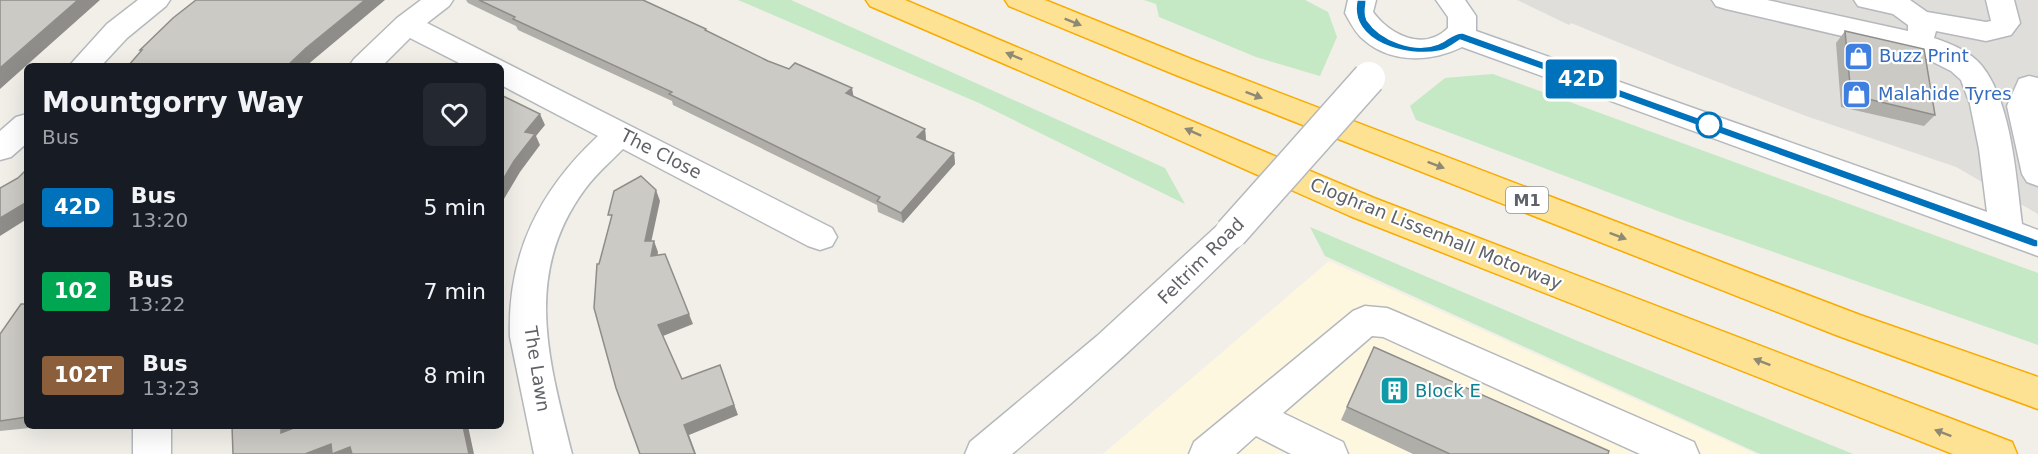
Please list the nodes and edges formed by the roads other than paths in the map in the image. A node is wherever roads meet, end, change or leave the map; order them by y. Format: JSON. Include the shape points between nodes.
{"nodes":[{"id":1,"x":156,"y":0,"type":"edge"},
{"id":2,"x":439,"y":0,"type":"edge"},
{"id":3,"x":880,"y":0,"type":"edge"},
{"id":4,"x":1019,"y":0,"type":"edge"},
{"id":5,"x":1362,"y":0,"type":"edge"},
{"id":6,"x":1450,"y":0,"type":"edge"},
{"id":7,"x":1726,"y":0,"type":"edge"},
{"id":8,"x":1868,"y":0,"type":"edge"},
{"id":9,"x":2000,"y":0,"type":"edge"},
{"id":10,"x":407,"y":25,"type":"junction"},
{"id":11,"x":1918,"y":32,"type":"junction"},
{"id":12,"x":1460,"y":36,"type":"junction"},
{"id":13,"x":1394,"y":45,"type":"junction"},
{"id":14,"x":87,"y":63,"type":"edge"},
{"id":15,"x":367,"y":63,"type":"edge"},
{"id":16,"x":483,"y":63,"type":"edge"},
{"id":17,"x":504,"y":74,"type":"edge"},
{"id":18,"x":2038,"y":88,"type":"edge"},
{"id":19,"x":24,"y":128,"type":"edge"},
{"id":20,"x":620,"y":133,"type":"junction"},
{"id":21,"x":0,"y":149,"type":"edge"},
{"id":22,"x":2038,"y":174,"type":"edge"},
{"id":23,"x":2000,"y":178,"type":"junction"},
{"id":24,"x":2038,"y":188,"type":"edge"},
{"id":25,"x":2007,"y":232,"type":"junction"},
{"id":26,"x":820,"y":237,"type":"dead end"},
{"id":27,"x":2038,"y":243,"type":"edge"},
{"id":28,"x":2038,"y":393,"type":"edge"},
{"id":29,"x":1253,"y":416,"type":"junction"},
{"id":30,"x":152,"y":429,"type":"edge"},
{"id":31,"x":1642,"y":446,"type":"edge"},
{"id":32,"x":152,"y":454,"type":"edge"},
{"id":33,"x":553,"y":454,"type":"edge"},
{"id":34,"x":984,"y":454,"type":"edge"},
{"id":35,"x":1208,"y":454,"type":"edge"},
{"id":36,"x":1329,"y":454,"type":"edge"},
{"id":37,"x":1680,"y":454,"type":"edge"},
{"id":38,"x":1998,"y":454,"type":"edge"}],
"edges":[{"from":1,"to":14,"type":"street","via":[[117,31]]},
{"from":2,"to":10,"type":"street"},
{"from":38,"to":3,"type":"highway","name":"Cloghran Lissenhall Motorway","one_way":true,"via":[[1362,207]]},
{"from":4,"to":28,"type":"highway","number":"M1","one_way":true,"via":[[1848,325]]},
{"from":5,"to":13,"type":"street","via":[[1359,13],[1363,22]]},
{"from":6,"to":12,"type":"street","via":[[1462,15]]},
{"from":7,"to":11,"type":"street"},
{"from":8,"to":11,"type":"street","via":[[1902,7]]},
{"from":9,"to":11,"type":"street","via":[[2006,23],[1995,32],[1942,22]]},
{"from":10,"to":15,"type":"street"},
{"from":10,"to":16,"type":"street"},
{"from":11,"to":23,"type":"street","via":[[1978,82]]},
{"from":12,"to":13,"type":"street","via":[[1439,48]]},
{"from":12,"to":25,"type":"street"},
{"from":13,"to":34,"type":"street","name":"Feltrim Road","bridge":true,"via":[[1231,233],[1151,311]]},
{"from":17,"to":20,"type":"street","name":"The Close"},
{"from":18,"to":22,"type":"street","via":[[2029,86],[2022,106]]},
{"from":19,"to":21,"type":"street"},
{"from":20,"to":26,"type":"street","name":"The Close"},
{"from":20,"to":33,"type":"street","name":"The Lawn","via":[[572,182],[544,230],[530,284],[528,335]]},
{"from":23,"to":24,"type":"street"},
{"from":23,"to":25,"type":"street"},
{"from":25,"to":27,"type":"street"},
{"from":29,"to":31,"type":"street","via":[[1365,321],[1387,323]]},
{"from":29,"to":35,"type":"street"},
{"from":29,"to":36,"type":"street"},
{"from":30,"to":32,"type":"street"},
{"from":31,"to":37,"type":"street"}]}
